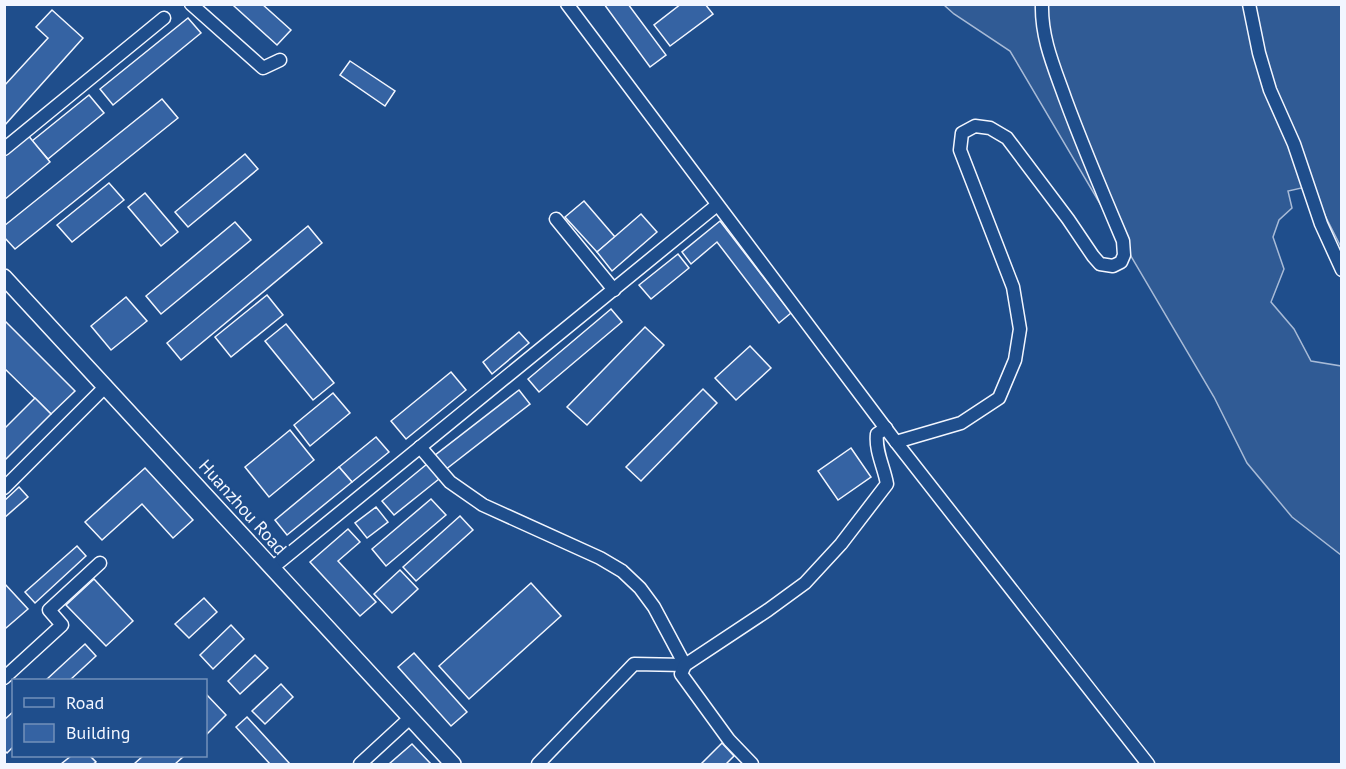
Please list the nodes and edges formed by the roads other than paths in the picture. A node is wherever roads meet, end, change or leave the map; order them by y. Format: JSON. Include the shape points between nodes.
{"nodes":[{"id":1,"x":191,"y":4,"type":"edge"},
{"id":2,"x":567,"y":4,"type":"edge"},
{"id":3,"x":1042,"y":4,"type":"edge"},
{"id":4,"x":1250,"y":4,"type":"edge"},
{"id":5,"x":164,"y":18,"type":"dead end"},
{"id":6,"x":280,"y":60,"type":"dead end"},
{"id":7,"x":4,"y":149,"type":"edge"},
{"id":8,"x":717,"y":205,"type":"junction"},
{"id":9,"x":556,"y":219,"type":"dead end"},
{"id":10,"x":1341,"y":270,"type":"edge"},
{"id":11,"x":4,"y":277,"type":"edge"},
{"id":12,"x":614,"y":290,"type":"junction"},
{"id":13,"x":106,"y":386,"type":"junction"},
{"id":14,"x":886,"y":428,"type":"junction"},
{"id":15,"x":896,"y":442,"type":"junction"},
{"id":16,"x":420,"y":447,"type":"junction"},
{"id":17,"x":4,"y":488,"type":"edge"},
{"id":18,"x":100,"y":563,"type":"dead end"},
{"id":19,"x":272,"y":568,"type":"junction"},
{"id":20,"x":685,"y":665,"type":"junction"},
{"id":21,"x":4,"y":678,"type":"edge"},
{"id":22,"x":410,"y":718,"type":"junction"},
{"id":23,"x":360,"y":765,"type":"edge"},
{"id":24,"x":453,"y":765,"type":"edge"},
{"id":25,"x":538,"y":765,"type":"edge"},
{"id":26,"x":752,"y":765,"type":"edge"},
{"id":27,"x":1148,"y":765,"type":"edge"}],
"edges":[{"from":1,"to":6,"type":"street","via":[[263,68]]},
{"from":2,"to":8,"type":"street"},
{"from":3,"to":15,"type":"street","via":[[1046,45],[1123,241],[1124,255],[1113,266],[1100,264],[1007,138],[990,128],[975,126],[962,132],[960,150],[1013,287],[1020,329],[1015,360],[999,398],[961,423]]},
{"from":4,"to":10,"type":"street","via":[[1270,90]]},
{"from":5,"to":7,"type":"street"},
{"from":8,"to":12,"type":"street"},
{"from":8,"to":14,"type":"street"},
{"from":9,"to":12,"type":"street"},
{"from":11,"to":13,"type":"main road","name":"Huanzhou Road"},
{"from":12,"to":16,"type":"street"},
{"from":13,"to":17,"type":"street"},
{"from":13,"to":19,"type":"main road","name":"Huanzhou Road"},
{"from":14,"to":15,"type":"street"},
{"from":14,"to":20,"type":"street","via":[[877,434],[876,445],[887,483],[841,544],[805,583]]},
{"from":15,"to":27,"type":"street"},
{"from":16,"to":19,"type":"street"},
{"from":16,"to":20,"type":"street","via":[[450,482],[483,505],[622,571],[654,607]]},
{"from":18,"to":21,"type":"street","via":[[49,610],[63,625]]},
{"from":19,"to":22,"type":"main road","name":"Huanzhou Road"},
{"from":20,"to":25,"type":"street","via":[[634,663]]},
{"from":20,"to":26,"type":"street","via":[[681,674]]},
{"from":22,"to":23,"type":"street"},
{"from":22,"to":24,"type":"main road","name":"Huanzhou Road"}]}
